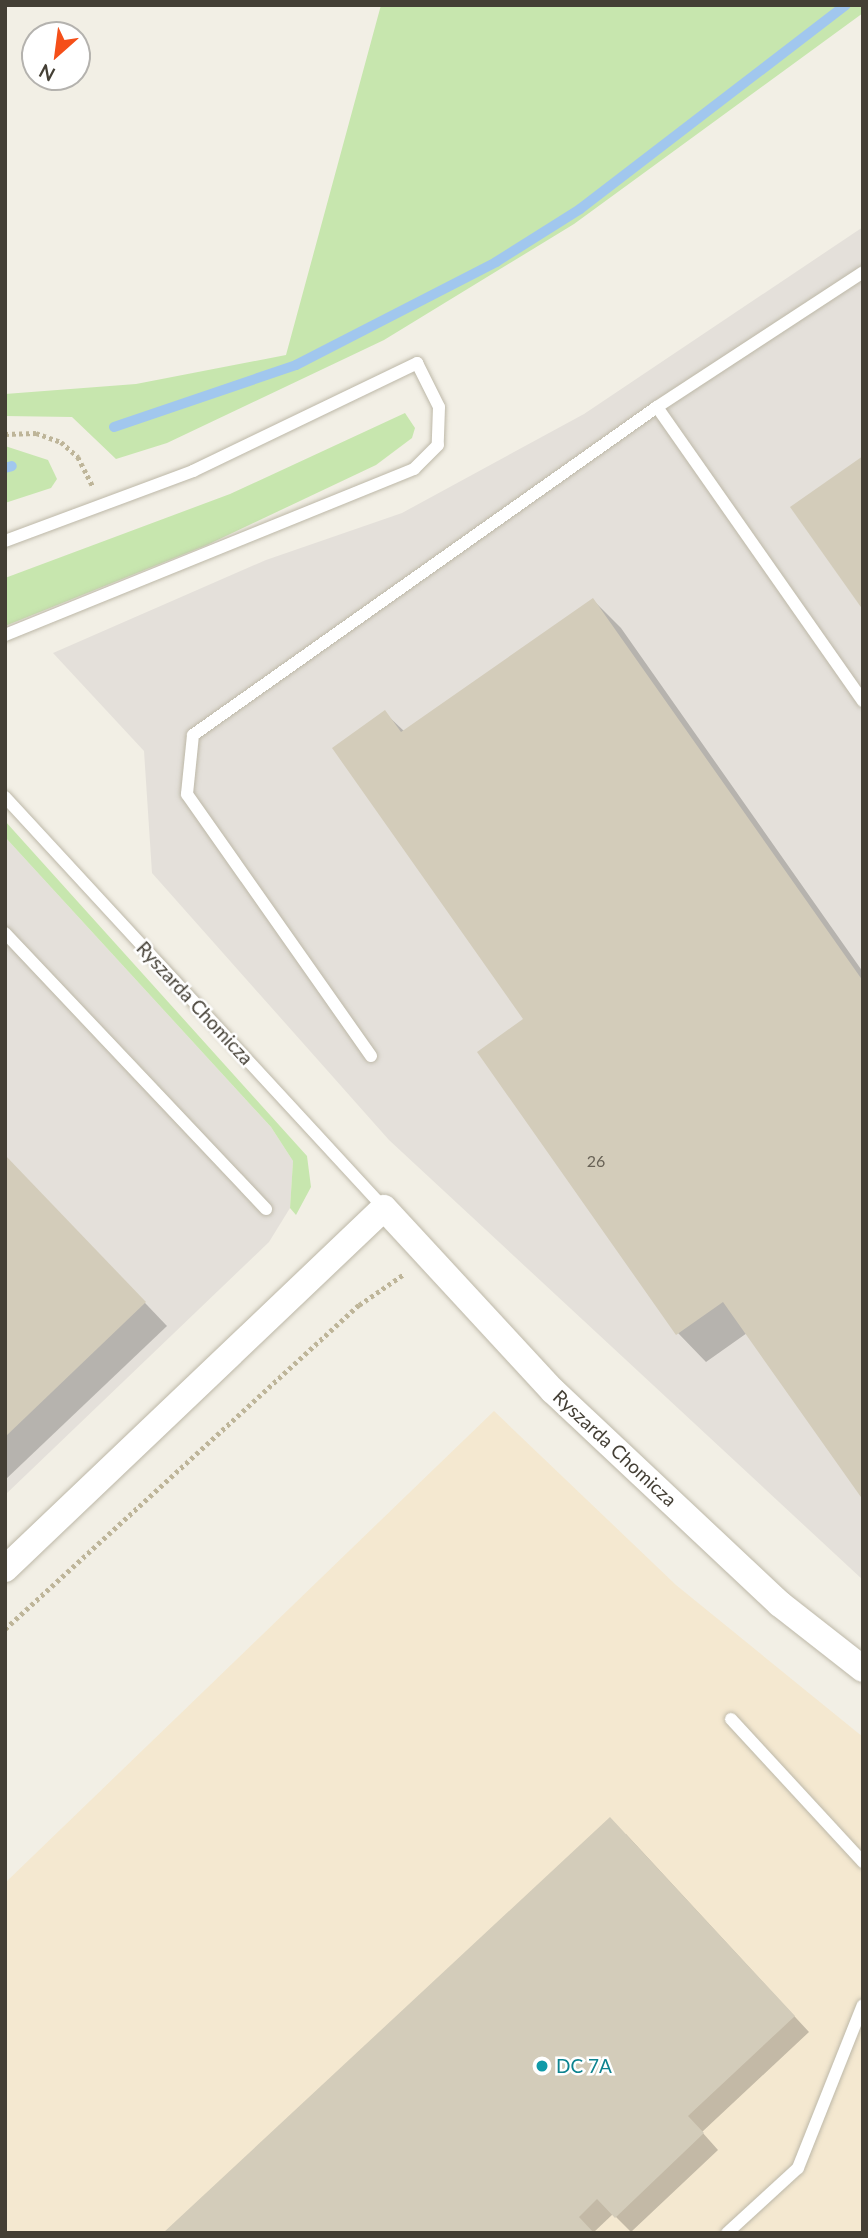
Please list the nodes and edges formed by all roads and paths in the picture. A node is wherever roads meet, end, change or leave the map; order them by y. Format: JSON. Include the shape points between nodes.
{"nodes":[{"id":1,"x":863,"y":272,"type":"edge"},
{"id":2,"x":657,"y":407,"type":"junction"},
{"id":3,"x":5,"y":434,"type":"edge"},
{"id":4,"x":103,"y":506,"type":"junction"},
{"id":5,"x":5,"y":541,"type":"edge"},
{"id":6,"x":5,"y":635,"type":"edge"},
{"id":7,"x":863,"y":701,"type":"edge"},
{"id":8,"x":5,"y":797,"type":"edge"},
{"id":9,"x":5,"y":933,"type":"edge"},
{"id":10,"x":371,"y":1056,"type":"dead end"},
{"id":11,"x":266,"y":1209,"type":"dead end"},
{"id":12,"x":384,"y":1209,"type":"junction"},
{"id":13,"x":432,"y":1258,"type":"junction"},
{"id":14,"x":5,"y":1569,"type":"edge"},
{"id":15,"x":5,"y":1629,"type":"edge"},
{"id":16,"x":863,"y":1669,"type":"edge"},
{"id":17,"x":731,"y":1719,"type":"dead end"},
{"id":18,"x":863,"y":1863,"type":"edge"},
{"id":19,"x":863,"y":2005,"type":"edge"},
{"id":20,"x":727,"y":2233,"type":"edge"}],
"edges":[{"from":1,"to":2,"type":"lane"},
{"from":2,"to":7,"type":"lane"},
{"from":2,"to":10,"type":"lane","via":[[193,735],[187,794]]},
{"from":3,"to":4,"type":"path","via":[[36,433],[61,442],[78,457]]},
{"from":4,"to":5,"type":"lane"},
{"from":4,"to":6,"type":"lane","via":[[285,429],[417,363],[441,426],[438,445],[414,469]]},
{"from":8,"to":12,"type":"lane","name":"Ryszarda Chomicza"},
{"from":9,"to":11,"type":"lane"},
{"from":12,"to":13,"type":"street","name":"Ryszarda Chomicza"},
{"from":12,"to":14,"type":"street"},
{"from":13,"to":15,"type":"path","via":[[359,1305]]},
{"from":13,"to":16,"type":"street","name":"Ryszarda Chomicza","via":[[554,1391],[780,1604]]},
{"from":17,"to":18,"type":"lane"},
{"from":19,"to":20,"type":"lane","via":[[798,2168]]}]}
